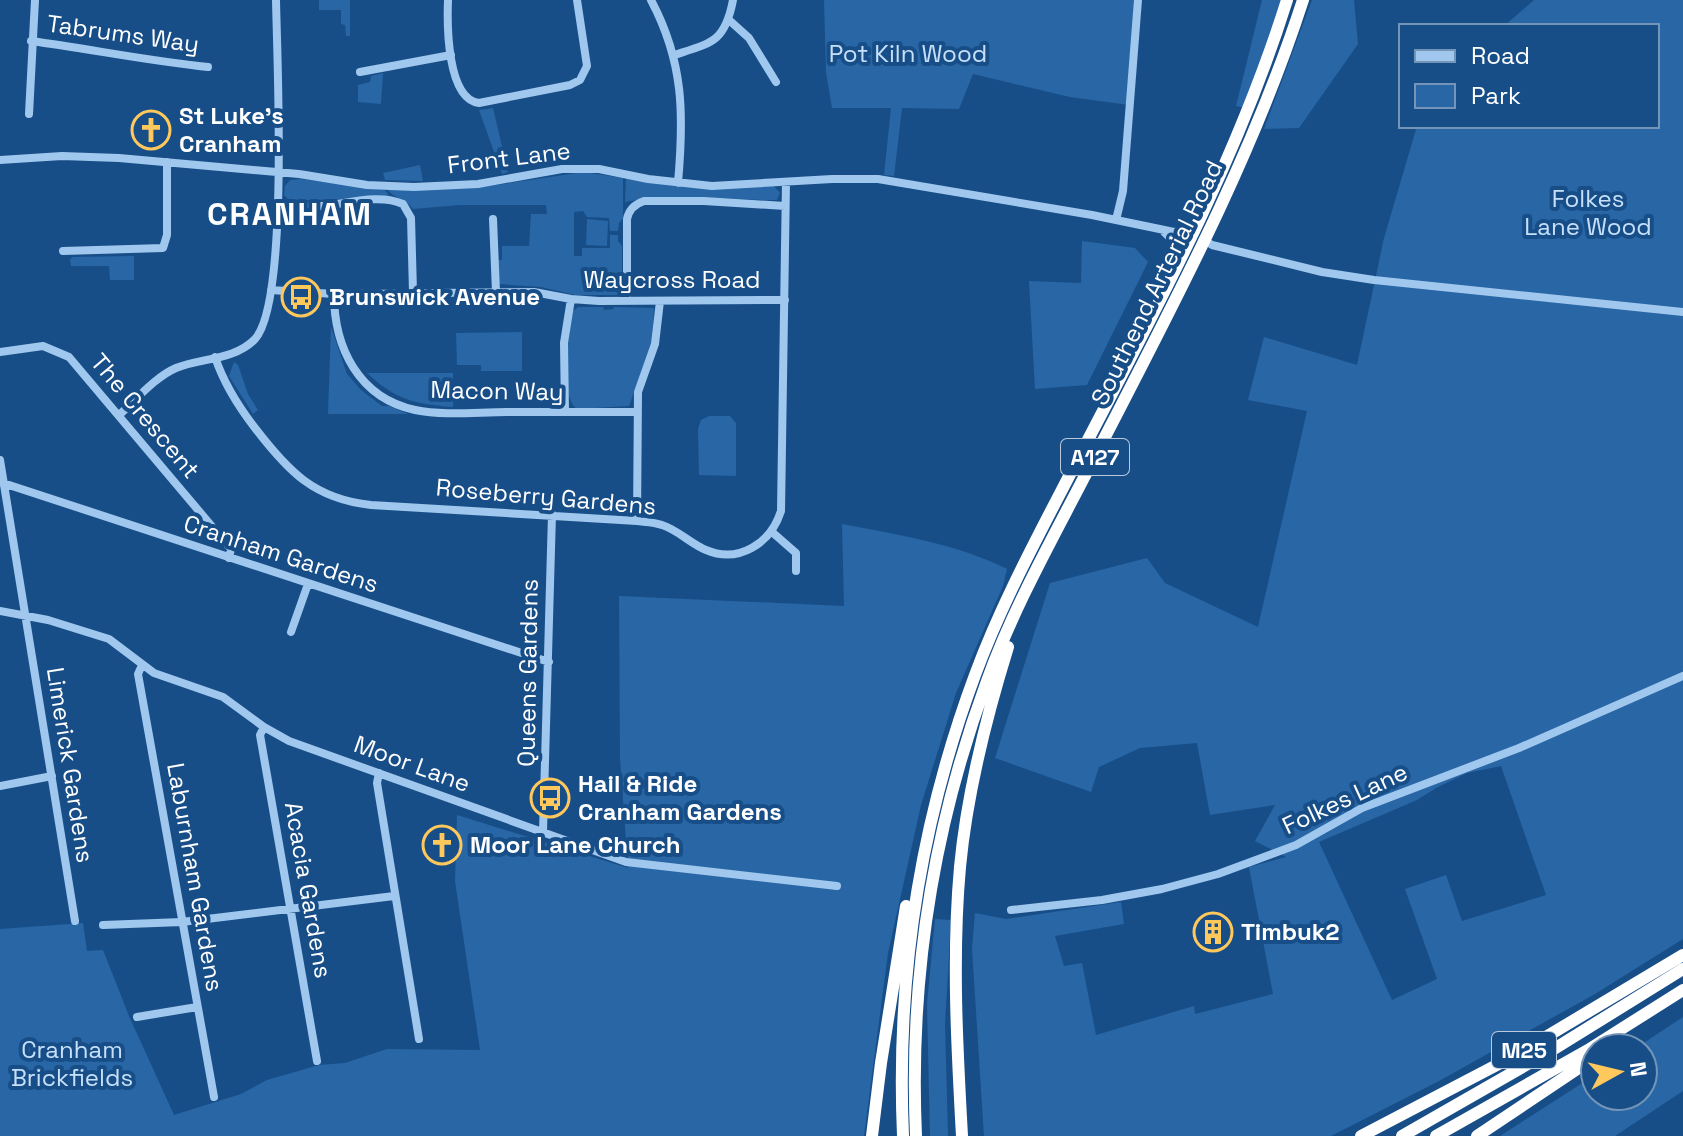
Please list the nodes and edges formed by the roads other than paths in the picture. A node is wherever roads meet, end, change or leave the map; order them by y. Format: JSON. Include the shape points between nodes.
{"nodes":[{"id":1,"x":35,"y":0,"type":"edge"},
{"id":2,"x":276,"y":0,"type":"edge"},
{"id":3,"x":448,"y":0,"type":"edge"},
{"id":4,"x":577,"y":0,"type":"edge"},
{"id":5,"x":651,"y":0,"type":"edge"},
{"id":6,"x":733,"y":0,"type":"edge"},
{"id":7,"x":1138,"y":0,"type":"edge"},
{"id":8,"x":1287,"y":0,"type":"edge"},
{"id":9,"x":1303,"y":0,"type":"edge"},
{"id":10,"x":729,"y":20,"type":"junction"},
{"id":11,"x":31,"y":41,"type":"junction"},
{"id":12,"x":451,"y":55,"type":"junction"},
{"id":13,"x":674,"y":55,"type":"junction"},
{"id":14,"x":208,"y":67,"type":"dead end"},
{"id":15,"x":360,"y":72,"type":"dead end"},
{"id":16,"x":776,"y":82,"type":"dead end"},
{"id":17,"x":29,"y":114,"type":"dead end"},
{"id":18,"x":0,"y":160,"type":"edge"},
{"id":19,"x":167,"y":162,"type":"junction"},
{"id":20,"x":280,"y":172,"type":"junction"},
{"id":21,"x":786,"y":182,"type":"junction"},
{"id":22,"x":678,"y":183,"type":"junction"},
{"id":23,"x":277,"y":204,"type":"junction"},
{"id":24,"x":785,"y":206,"type":"junction"},
{"id":25,"x":1204,"y":211,"type":"junction"},
{"id":26,"x":493,"y":219,"type":"dead end"},
{"id":27,"x":1116,"y":220,"type":"junction"},
{"id":28,"x":1162,"y":230,"type":"junction"},
{"id":29,"x":1206,"y":241,"type":"junction"},
{"id":30,"x":63,"y":251,"type":"dead end"},
{"id":31,"x":1177,"y":267,"type":"junction"},
{"id":32,"x":271,"y":290,"type":"junction"},
{"id":33,"x":413,"y":292,"type":"junction"},
{"id":34,"x":496,"y":292,"type":"junction"},
{"id":35,"x":334,"y":294,"type":"junction"},
{"id":36,"x":571,"y":299,"type":"junction"},
{"id":37,"x":785,"y":300,"type":"junction"},
{"id":38,"x":627,"y":301,"type":"junction"},
{"id":39,"x":660,"y":301,"type":"junction"},
{"id":40,"x":1683,"y":312,"type":"edge"},
{"id":41,"x":0,"y":352,"type":"edge"},
{"id":42,"x":215,"y":357,"type":"junction"},
{"id":43,"x":565,"y":412,"type":"junction"},
{"id":44,"x":636,"y":412,"type":"junction"},
{"id":45,"x":119,"y":415,"type":"junction"},
{"id":46,"x":0,"y":460,"type":"edge"},
{"id":47,"x":2,"y":483,"type":"edge"},
{"id":48,"x":552,"y":514,"type":"junction"},
{"id":49,"x":637,"y":521,"type":"junction"},
{"id":50,"x":772,"y":532,"type":"junction"},
{"id":51,"x":229,"y":558,"type":"junction"},
{"id":52,"x":796,"y":571,"type":"dead end"},
{"id":53,"x":1034,"y":576,"type":"junction"},
{"id":54,"x":308,"y":584,"type":"junction"},
{"id":55,"x":0,"y":611,"type":"edge"},
{"id":56,"x":26,"y":616,"type":"junction"},
{"id":57,"x":291,"y":632,"type":"dead end"},
{"id":58,"x":549,"y":662,"type":"junction"},
{"id":59,"x":142,"y":665,"type":"junction"},
{"id":60,"x":975,"y":674,"type":"junction"},
{"id":61,"x":1683,"y":676,"type":"edge"},
{"id":62,"x":264,"y":727,"type":"junction"},
{"id":63,"x":379,"y":773,"type":"junction"},
{"id":64,"x":52,"y":776,"type":"junction"},
{"id":65,"x":0,"y":786,"type":"edge"},
{"id":66,"x":543,"y":832,"type":"junction"},
{"id":67,"x":837,"y":886,"type":"dead end"},
{"id":68,"x":394,"y":896,"type":"junction"},
{"id":69,"x":292,"y":909,"type":"junction"},
{"id":70,"x":1011,"y":910,"type":"dead end"},
{"id":71,"x":75,"y":921,"type":"dead end"},
{"id":72,"x":182,"y":922,"type":"junction"},
{"id":73,"x":103,"y":925,"type":"dead end"},
{"id":74,"x":1683,"y":955,"type":"edge"},
{"id":75,"x":1683,"y":969,"type":"edge"},
{"id":76,"x":1683,"y":990,"type":"edge"},
{"id":77,"x":197,"y":1007,"type":"junction"},
{"id":78,"x":1653,"y":1010,"type":"junction"},
{"id":79,"x":137,"y":1017,"type":"dead end"},
{"id":80,"x":1626,"y":1032,"type":"edge"},
{"id":81,"x":419,"y":1039,"type":"dead end"},
{"id":82,"x":317,"y":1061,"type":"dead end"},
{"id":83,"x":1579,"y":1068,"type":"edge"},
{"id":84,"x":214,"y":1097,"type":"dead end"},
{"id":85,"x":872,"y":1136,"type":"edge"},
{"id":86,"x":903,"y":1136,"type":"edge"},
{"id":87,"x":916,"y":1136,"type":"edge"},
{"id":88,"x":962,"y":1136,"type":"edge"},
{"id":89,"x":1361,"y":1136,"type":"edge"},
{"id":90,"x":1402,"y":1136,"type":"edge"},
{"id":91,"x":1436,"y":1136,"type":"edge"},
{"id":92,"x":1477,"y":1136,"type":"edge"}],
"edges":[{"from":1,"to":11,"type":"street"},
{"from":2,"to":20,"type":"street"},
{"from":3,"to":12,"type":"street"},
{"from":4,"to":12,"type":"street","via":[[587,66],[576,83],[472,102],[461,94]]},
{"from":5,"to":13,"type":"street"},
{"from":6,"to":10,"type":"street"},
{"from":7,"to":27,"type":"street","via":[[1123,191]]},
{"from":8,"to":25,"type":"highway","name":"Southend Arterial Road","number":"A127"},
{"from":9,"to":29,"type":"highway","name":"Southend Arterial Road","number":"A127"},
{"from":10,"to":13,"type":"street","via":[[713,41]]},
{"from":10,"to":16,"type":"street","via":[[749,38]]},
{"from":11,"to":14,"type":"street","name":"Tabrums Way"},
{"from":11,"to":17,"type":"street"},
{"from":12,"to":15,"type":"street"},
{"from":13,"to":22,"type":"street","via":[[683,118]]},
{"from":18,"to":19,"type":"street","name":"Front Lane","via":[[92,156]]},
{"from":19,"to":20,"type":"street","name":"Front Lane"},
{"from":19,"to":30,"type":"street","via":[[163,248]]},
{"from":20,"to":22,"type":"street","name":"Front Lane","via":[[414,187],[599,169]]},
{"from":20,"to":23,"type":"street"},
{"from":21,"to":22,"type":"street","name":"Front Lane"},
{"from":21,"to":24,"type":"street"},
{"from":21,"to":27,"type":"street","name":"Front Lane","via":[[878,179]]},
{"from":23,"to":32,"type":"street"},
{"from":23,"to":33,"type":"street","via":[[403,204],[411,218]]},
{"from":24,"to":37,"type":"street"},
{"from":24,"to":38,"type":"street","via":[[637,204],[627,219]]},
{"from":25,"to":28,"type":"street","name":"Front Lane","via":[[1188,229]]},
{"from":25,"to":31,"type":"highway","name":"Southend Arterial Road","number":"A127"},
{"from":26,"to":34,"type":"street"},
{"from":27,"to":28,"type":"street","name":"Front Lane"},
{"from":28,"to":31,"type":"street","via":[[1175,246]]},
{"from":29,"to":40,"type":"street","via":[[1335,274]]},
{"from":29,"to":53,"type":"highway","name":"Southend Arterial Road","number":"A127"},
{"from":31,"to":60,"type":"highway","name":"Southend Arterial Road","number":"A127","via":[[1021,569]]},
{"from":32,"to":35,"type":"street","name":"Waycross Road"},
{"from":32,"to":42,"type":"street","via":[[269,313],[255,338]]},
{"from":33,"to":34,"type":"street","name":"Waycross Road"},
{"from":33,"to":35,"type":"street","name":"Waycross Road"},
{"from":34,"to":36,"type":"street","name":"Waycross Road"},
{"from":35,"to":43,"type":"street","name":"Macon Way","via":[[347,357],[364,383],[392,402],[439,412]]},
{"from":36,"to":38,"type":"street","name":"Waycross Road"},
{"from":36,"to":43,"type":"street","via":[[564,343]]},
{"from":37,"to":39,"type":"street","name":"Waycross Road"},
{"from":37,"to":50,"type":"street","via":[[781,511]]},
{"from":38,"to":39,"type":"street","name":"Waycross Road"},
{"from":39,"to":44,"type":"street","via":[[658,332]]},
{"from":41,"to":45,"type":"street","name":"The Crescent","via":[[33,346],[61,352]]},
{"from":42,"to":45,"type":"street","via":[[174,369]]},
{"from":42,"to":48,"type":"street","name":"Roseberry Gardens","via":[[231,395],[279,460],[327,495],[371,505]]},
{"from":43,"to":44,"type":"street","name":"Macon Way"},
{"from":44,"to":49,"type":"street"},
{"from":45,"to":51,"type":"street","name":"The Crescent","via":[[231,549]]},
{"from":46,"to":47,"type":"street","name":"Limerick Gardens"},
{"from":47,"to":51,"type":"street","name":"Cranham Gardens"},
{"from":47,"to":56,"type":"street","name":"Limerick Gardens"},
{"from":48,"to":49,"type":"street","name":"Roseberry Gardens"},
{"from":48,"to":58,"type":"street","name":"Queens Gardens"},
{"from":49,"to":50,"type":"street","name":"Roseberry Gardens","via":[[664,525],[705,550],[725,554],[751,549]]},
{"from":50,"to":52,"type":"street","via":[[796,553]]},
{"from":51,"to":54,"type":"street","name":"Cranham Gardens"},
{"from":53,"to":87,"type":"highway","name":"Southend Arterial Road","number":"A127","via":[[976,712],[937,854],[919,977]]},
{"from":53,"to":88,"type":"highway","via":[[989,710],[965,826],[956,961]]},
{"from":54,"to":57,"type":"street"},
{"from":54,"to":58,"type":"street","name":"Cranham Gardens"},
{"from":55,"to":56,"type":"street","name":"Moor Lane"},
{"from":56,"to":59,"type":"street","name":"Moor Lane","via":[[109,639]]},
{"from":56,"to":64,"type":"street","name":"Limerick Gardens"},
{"from":58,"to":66,"type":"street","name":"Queens Gardens"},
{"from":59,"to":62,"type":"street","name":"Moor Lane","via":[[223,697]]},
{"from":59,"to":72,"type":"street","name":"Laburnham Gardens","via":[[138,674]]},
{"from":60,"to":85,"type":"highway","via":[[925,813],[897,955]]},
{"from":60,"to":86,"type":"highway","name":"Southend Arterial Road","number":"A127","via":[[942,778],[917,888],[902,1037]]},
{"from":61,"to":70,"type":"street","name":"Folkes Lane","via":[[1519,748],[1362,808],[1296,845],[1218,874],[1154,891]]},
{"from":62,"to":63,"type":"street","name":"Moor Lane"},
{"from":62,"to":69,"type":"street","name":"Acacia Gardens","via":[[260,735]]},
{"from":63,"to":66,"type":"street","name":"Moor Lane"},
{"from":63,"to":68,"type":"street"},
{"from":64,"to":65,"type":"street"},
{"from":64,"to":71,"type":"street","name":"Limerick Gardens"},
{"from":66,"to":67,"type":"street","name":"Moor Lane","via":[[626,862]]},
{"from":68,"to":69,"type":"street"},
{"from":68,"to":81,"type":"street"},
{"from":69,"to":72,"type":"street"},
{"from":69,"to":82,"type":"street","name":"Acacia Gardens"},
{"from":72,"to":73,"type":"street"},
{"from":72,"to":77,"type":"street","name":"Laburnham Gardens"},
{"from":74,"to":89,"type":"highway","number":"M25","via":[[1514,1056]]},
{"from":75,"to":90,"type":"highway","number":"M25"},
{"from":76,"to":78,"type":"highway","number":"M25"},
{"from":77,"to":79,"type":"street"},
{"from":77,"to":84,"type":"street","name":"Laburnham Gardens"},
{"from":78,"to":80,"type":"highway","number":"M25"},
{"from":78,"to":91,"type":"highway","number":"M25"},
{"from":83,"to":92,"type":"highway","number":"M25"}]}
